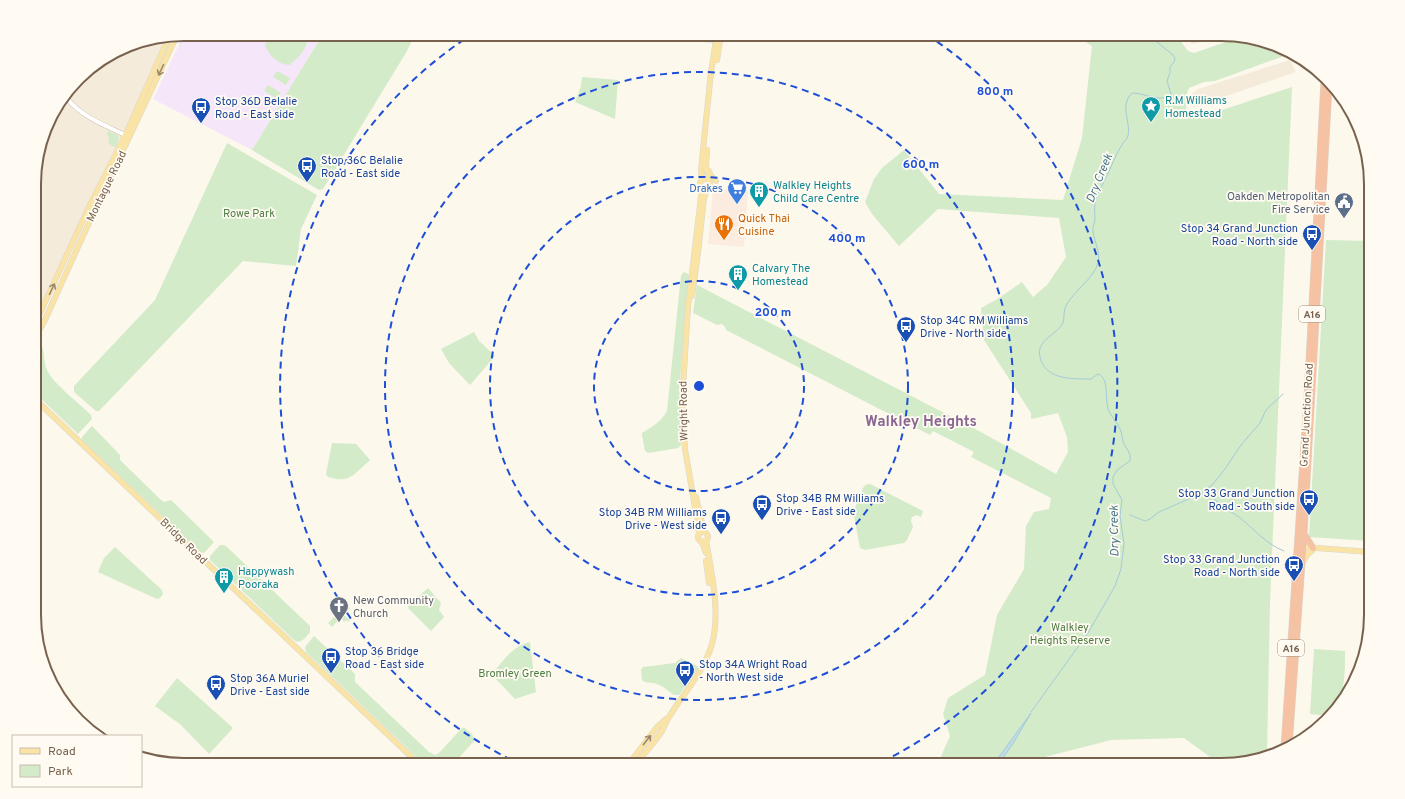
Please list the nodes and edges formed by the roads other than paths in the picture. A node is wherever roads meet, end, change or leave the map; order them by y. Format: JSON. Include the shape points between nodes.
{"nodes":[{"id":1,"x":174,"y":41,"type":"edge"},
{"id":2,"x":716,"y":41,"type":"edge"},
{"id":3,"x":720,"y":41,"type":"edge"},
{"id":4,"x":167,"y":42,"type":"edge"},
{"id":5,"x":710,"y":77,"type":"junction"},
{"id":6,"x":1324,"y":85,"type":"edge"},
{"id":7,"x":1330,"y":92,"type":"edge"},
{"id":8,"x":69,"y":100,"type":"edge"},
{"id":9,"x":705,"y":128,"type":"junction"},
{"id":10,"x":127,"y":137,"type":"junction"},
{"id":11,"x":707,"y":148,"type":"junction"},
{"id":12,"x":702,"y":180,"type":"junction"},
{"id":13,"x":708,"y":181,"type":"junction"},
{"id":14,"x":716,"y":181,"type":"dead end"},
{"id":15,"x":704,"y":189,"type":"junction"},
{"id":16,"x":1318,"y":241,"type":"junction"},
{"id":17,"x":41,"y":311,"type":"edge"},
{"id":18,"x":41,"y":327,"type":"edge"},
{"id":19,"x":41,"y":405,"type":"edge"},
{"id":20,"x":701,"y":533,"type":"junction"},
{"id":21,"x":1304,"y":534,"type":"junction"},
{"id":22,"x":704,"y":541,"type":"junction"},
{"id":23,"x":1301,"y":547,"type":"junction"},
{"id":24,"x":1314,"y":548,"type":"junction"},
{"id":25,"x":1364,"y":552,"type":"edge"},
{"id":26,"x":1302,"y":564,"type":"junction"},
{"id":27,"x":669,"y":718,"type":"junction"},
{"id":28,"x":1289,"y":740,"type":"edge"},
{"id":29,"x":1284,"y":743,"type":"edge"},
{"id":30,"x":413,"y":758,"type":"edge"},
{"id":31,"x":633,"y":758,"type":"edge"},
{"id":32,"x":641,"y":758,"type":"edge"}],
"edges":[{"from":1,"to":10,"type":"main road","name":"Montague Road","one_way":true},
{"from":2,"to":5,"type":"main road"},
{"from":3,"to":5,"type":"main road","via":[[718,56]]},
{"from":4,"to":10,"type":"main road","name":"Montague Road"},
{"from":5,"to":9,"type":"main road"},
{"from":6,"to":16,"type":"highway","name":"Grand Junction Road","number":"A16"},
{"from":7,"to":16,"type":"highway","name":"Grand Junction Road","number":"A16"},
{"from":8,"to":10,"type":"street","via":[[82,114]]},
{"from":9,"to":11,"type":"main road"},
{"from":9,"to":12,"type":"main road"},
{"from":17,"to":10,"type":"main road","name":"Montague Road","one_way":true,"via":[[88,209]]},
{"from":10,"to":18,"type":"main road","name":"Montague Road"},
{"from":11,"to":13,"type":"main road"},
{"from":11,"to":14,"type":"main road","via":[[710,174]]},
{"from":12,"to":13,"type":"main road"},
{"from":12,"to":15,"type":"main road","via":[[700,183]]},
{"from":13,"to":15,"type":"main road","via":[[710,186]]},
{"from":15,"to":20,"type":"main road","name":"Wright Road","via":[[682,378],[684,449],[699,509]]},
{"from":16,"to":21,"type":"highway","name":"Grand Junction Road","number":"A16"},
{"from":16,"to":23,"type":"highway","name":"Grand Junction Road","number":"A16"},
{"from":19,"to":30,"type":"main road","name":"Bridge Road"},
{"from":20,"to":22,"type":"main road","via":[[698,539]]},
{"from":20,"to":22,"type":"main road","via":[[708,535]]},
{"from":21,"to":23,"type":"highway","name":"Grand Junction Road","number":"A16"},
{"from":21,"to":24,"type":"highway"},
{"from":22,"to":27,"type":"main road","via":[[715,609],[714,635],[708,656]]},
{"from":23,"to":24,"type":"main road"},
{"from":23,"to":26,"type":"highway","name":"Grand Junction Road","number":"A16"},
{"from":23,"to":29,"type":"highway","name":"Grand Junction Road","number":"A16"},
{"from":24,"to":25,"type":"main road"},
{"from":24,"to":26,"type":"main road"},
{"from":26,"to":28,"type":"highway","name":"Grand Junction Road","number":"A16"},
{"from":31,"to":27,"type":"main road","one_way":true,"via":[[657,727]]},
{"from":27,"to":32,"type":"main road"}]}
